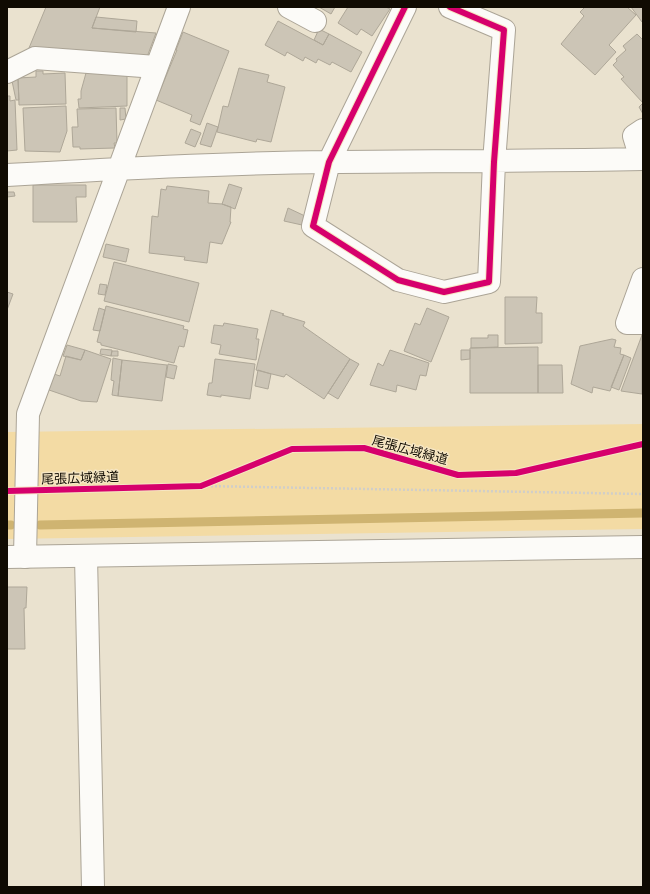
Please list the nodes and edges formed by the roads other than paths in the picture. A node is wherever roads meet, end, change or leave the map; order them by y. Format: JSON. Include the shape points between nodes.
{"nodes":[{"id":1,"x":180,"y":7,"type":"edge"},
{"id":2,"x":289,"y":7,"type":"edge"},
{"id":3,"x":405,"y":7,"type":"edge"},
{"id":4,"x":450,"y":7,"type":"edge"},
{"id":5,"x":315,"y":21,"type":"dead end"},
{"id":6,"x":156,"y":67,"type":"junction"},
{"id":7,"x":7,"y":72,"type":"edge"},
{"id":8,"x":643,"y":130,"type":"edge"},
{"id":9,"x":642,"y":159,"type":"edge"},
{"id":10,"x":329,"y":162,"type":"junction"},
{"id":11,"x":494,"y":162,"type":"junction"},
{"id":12,"x":119,"y":168,"type":"junction"},
{"id":13,"x":7,"y":175,"type":"edge"},
{"id":14,"x":643,"y":279,"type":"edge"},
{"id":15,"x":643,"y":323,"type":"edge"},
{"id":16,"x":643,"y":547,"type":"edge"},
{"id":17,"x":86,"y":556,"type":"junction"},
{"id":18,"x":16,"y":557,"type":"edge"},
{"id":19,"x":93,"y":887,"type":"edge"}],
"edges":[{"from":1,"to":6,"type":"street"},
{"from":2,"to":5,"type":"street"},
{"from":3,"to":10,"type":"street"},
{"from":4,"to":11,"type":"street","via":[[504,30]]},
{"from":6,"to":7,"type":"street","via":[[35,58]]},
{"from":6,"to":12,"type":"street"},
{"from":8,"to":9,"type":"street","via":[[634,136]]},
{"from":9,"to":11,"type":"street"},
{"from":10,"to":11,"type":"street"},
{"from":10,"to":11,"type":"street","via":[[314,226],[398,280],[444,292],[489,282]]},
{"from":10,"to":12,"type":"street"},
{"from":12,"to":13,"type":"street"},
{"from":12,"to":18,"type":"street","via":[[28,414]]},
{"from":14,"to":15,"type":"street","via":[[627,323]]},
{"from":16,"to":17,"type":"street"},
{"from":17,"to":18,"type":"street"},
{"from":17,"to":19,"type":"street"}]}
